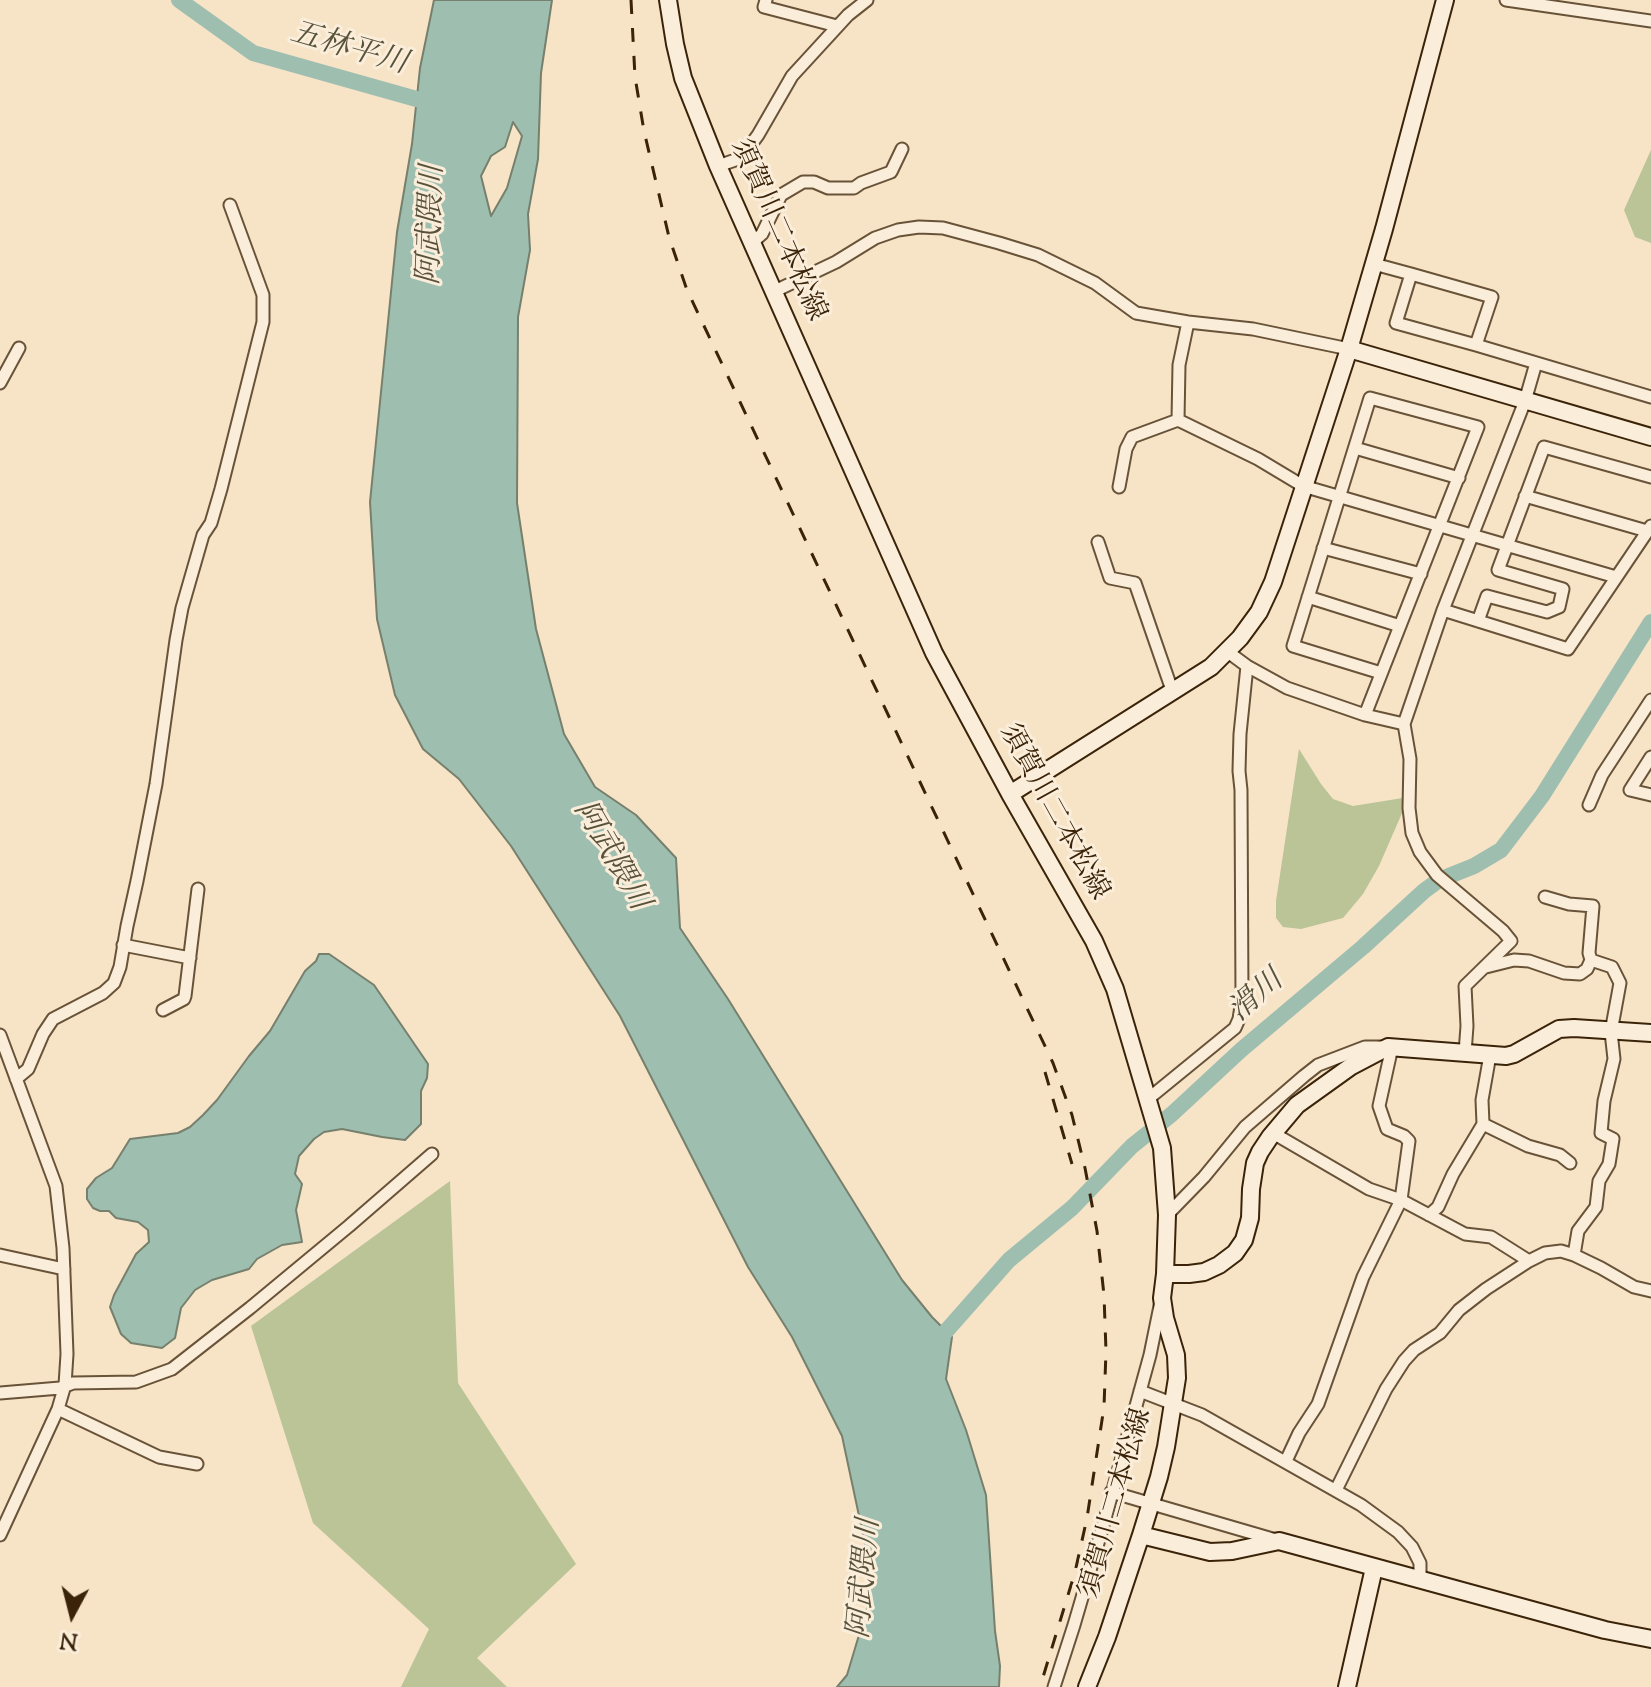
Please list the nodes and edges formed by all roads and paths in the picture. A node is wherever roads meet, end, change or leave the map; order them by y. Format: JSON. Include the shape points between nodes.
{"nodes":[{"id":1,"x":668,"y":0,"type":"edge"},
{"id":2,"x":766,"y":0,"type":"edge"},
{"id":3,"x":867,"y":0,"type":"edge"},
{"id":4,"x":1445,"y":0,"type":"edge"},
{"id":5,"x":1506,"y":0,"type":"edge"},
{"id":6,"x":1651,"y":21,"type":"edge"},
{"id":7,"x":837,"y":26,"type":"junction"},
{"id":8,"x":902,"y":149,"type":"dead end"},
{"id":9,"x":718,"y":166,"type":"junction"},
{"id":10,"x":230,"y":205,"type":"dead end"},
{"id":11,"x":753,"y":242,"type":"junction"},
{"id":12,"x":1374,"y":264,"type":"junction"},
{"id":13,"x":1411,"y":274,"type":"junction"},
{"id":14,"x":775,"y":291,"type":"junction"},
{"id":15,"x":1188,"y":322,"type":"junction"},
{"id":16,"x":1476,"y":345,"type":"junction"},
{"id":17,"x":19,"y":348,"type":"dead end"},
{"id":18,"x":1349,"y":349,"type":"junction"},
{"id":19,"x":1536,"y":363,"type":"junction"},
{"id":20,"x":0,"y":383,"type":"edge"},
{"id":21,"x":1651,"y":397,"type":"edge"},
{"id":22,"x":1525,"y":401,"type":"junction"},
{"id":23,"x":1178,"y":420,"type":"junction"},
{"id":24,"x":1651,"y":437,"type":"edge"},
{"id":25,"x":1355,"y":448,"type":"junction"},
{"id":26,"x":1651,"y":477,"type":"edge"},
{"id":27,"x":1459,"y":478,"type":"junction"},
{"id":28,"x":1303,"y":486,"type":"junction"},
{"id":29,"x":1119,"y":487,"type":"dead end"},
{"id":30,"x":1339,"y":496,"type":"junction"},
{"id":31,"x":1525,"y":496,"type":"junction"},
{"id":32,"x":1440,"y":525,"type":"junction"},
{"id":33,"x":1649,"y":529,"type":"edge"},
{"id":34,"x":1474,"y":535,"type":"junction"},
{"id":35,"x":1098,"y":542,"type":"dead end"},
{"id":36,"x":1507,"y":544,"type":"junction"},
{"id":37,"x":1323,"y":548,"type":"junction"},
{"id":38,"x":1421,"y":574,"type":"junction"},
{"id":39,"x":1616,"y":577,"type":"junction"},
{"id":40,"x":1308,"y":597,"type":"junction"},
{"id":41,"x":1443,"y":610,"type":"junction"},
{"id":42,"x":1478,"y":621,"type":"junction"},
{"id":43,"x":1400,"y":626,"type":"junction"},
{"id":44,"x":1228,"y":652,"type":"junction"},
{"id":45,"x":1247,"y":666,"type":"junction"},
{"id":46,"x":1381,"y":673,"type":"junction"},
{"id":47,"x":1173,"y":693,"type":"junction"},
{"id":48,"x":1651,"y":700,"type":"edge"},
{"id":49,"x":1365,"y":715,"type":"junction"},
{"id":50,"x":1404,"y":724,"type":"junction"},
{"id":51,"x":1651,"y":757,"type":"edge"},
{"id":52,"x":1010,"y":794,"type":"junction"},
{"id":53,"x":1651,"y":795,"type":"edge"},
{"id":54,"x":1589,"y":805,"type":"dead end"},
{"id":55,"x":198,"y":889,"type":"dead end"},
{"id":56,"x":1545,"y":897,"type":"dead end"},
{"id":57,"x":123,"y":945,"type":"junction"},
{"id":58,"x":190,"y":958,"type":"junction"},
{"id":59,"x":1591,"y":960,"type":"junction"},
{"id":60,"x":1484,"y":967,"type":"junction"},
{"id":61,"x":163,"y":1010,"type":"dead end"},
{"id":62,"x":1611,"y":1032,"type":"junction"},
{"id":63,"x":1651,"y":1033,"type":"edge"},
{"id":64,"x":0,"y":1035,"type":"edge"},
{"id":65,"x":1390,"y":1047,"type":"junction"},
{"id":66,"x":1465,"y":1053,"type":"junction"},
{"id":67,"x":1490,"y":1055,"type":"junction"},
{"id":68,"x":16,"y":1079,"type":"junction"},
{"id":69,"x":1149,"y":1102,"type":"junction"},
{"id":70,"x":1483,"y":1124,"type":"junction"},
{"id":71,"x":1273,"y":1133,"type":"junction"},
{"id":72,"x":432,"y":1154,"type":"dead end"},
{"id":73,"x":1570,"y":1163,"type":"dead end"},
{"id":74,"x":1401,"y":1200,"type":"junction"},
{"id":75,"x":1167,"y":1215,"type":"junction"},
{"id":76,"x":1429,"y":1215,"type":"junction"},
{"id":77,"x":0,"y":1255,"type":"edge"},
{"id":78,"x":1574,"y":1255,"type":"junction"},
{"id":79,"x":1529,"y":1261,"type":"junction"},
{"id":80,"x":64,"y":1269,"type":"junction"},
{"id":81,"x":1165,"y":1274,"type":"junction"},
{"id":82,"x":1651,"y":1291,"type":"edge"},
{"id":83,"x":1162,"y":1298,"type":"junction"},
{"id":84,"x":65,"y":1385,"type":"junction"},
{"id":85,"x":1140,"y":1391,"type":"junction"},
{"id":86,"x":0,"y":1393,"type":"edge"},
{"id":87,"x":1173,"y":1404,"type":"junction"},
{"id":88,"x":58,"y":1409,"type":"junction"},
{"id":89,"x":1286,"y":1461,"type":"junction"},
{"id":90,"x":197,"y":1464,"type":"dead end"},
{"id":91,"x":1336,"y":1490,"type":"junction"},
{"id":92,"x":1111,"y":1492,"type":"junction"},
{"id":93,"x":1150,"y":1503,"type":"junction"},
{"id":94,"x":0,"y":1535,"type":"edge"},
{"id":95,"x":1141,"y":1535,"type":"junction"},
{"id":96,"x":1279,"y":1541,"type":"junction"},
{"id":97,"x":1374,"y":1568,"type":"junction"},
{"id":98,"x":1420,"y":1579,"type":"junction"},
{"id":99,"x":1651,"y":1639,"type":"edge"},
{"id":100,"x":1054,"y":1687,"type":"edge"},
{"id":101,"x":1087,"y":1687,"type":"edge"},
{"id":102,"x":1347,"y":1687,"type":"edge"}],
"edges":[{"from":1,"to":9,"type":"street","name":"須賀川二本松線","via":[[683,78]]},
{"from":2,"to":7,"type":"street","via":[[764,7]]},
{"from":3,"to":7,"type":"street"},
{"from":4,"to":12,"type":"street"},
{"from":5,"to":6,"type":"street"},
{"from":7,"to":9,"type":"street","via":[[792,76],[741,158]]},
{"from":8,"to":11,"type":"street","via":[[891,172],[854,188],[803,182],[781,195]]},
{"from":9,"to":11,"type":"street","name":"須賀川二本松線"},
{"from":10,"to":57,"type":"street","via":[[263,295],[263,322],[221,489],[182,608],[156,784]]},
{"from":11,"to":14,"type":"street","name":"須賀川二本松線"},
{"from":12,"to":13,"type":"street"},
{"from":12,"to":18,"type":"street"},
{"from":13,"to":16,"type":"street","via":[[1396,323]]},
{"from":13,"to":16,"type":"street","via":[[1492,297]]},
{"from":14,"to":15,"type":"street","via":[[875,238],[898,230],[943,228],[1038,255],[1095,283],[1136,313]]},
{"from":14,"to":52,"type":"street","name":"須賀川二本松線","via":[[934,653]]},
{"from":15,"to":18,"type":"street"},
{"from":15,"to":23,"type":"street","via":[[1179,365]]},
{"from":16,"to":19,"type":"street"},
{"from":17,"to":20,"type":"street"},
{"from":18,"to":22,"type":"street"},
{"from":18,"to":28,"type":"street"},
{"from":19,"to":21,"type":"street"},
{"from":19,"to":22,"type":"street"},
{"from":22,"to":24,"type":"street"},
{"from":22,"to":34,"type":"street"},
{"from":23,"to":28,"type":"street"},
{"from":23,"to":29,"type":"street","via":[[1132,437]]},
{"from":25,"to":27,"type":"street"},
{"from":25,"to":27,"type":"street","via":[[1370,398],[1478,427]]},
{"from":25,"to":30,"type":"street"},
{"from":26,"to":31,"type":"street","via":[[1544,447]]},
{"from":27,"to":32,"type":"street"},
{"from":28,"to":30,"type":"street"},
{"from":28,"to":44,"type":"street","via":[[1273,582],[1259,612]]},
{"from":30,"to":32,"type":"street"},
{"from":30,"to":37,"type":"street"},
{"from":31,"to":33,"type":"street"},
{"from":31,"to":36,"type":"street"},
{"from":32,"to":34,"type":"street"},
{"from":32,"to":38,"type":"street"},
{"from":33,"to":39,"type":"street"},
{"from":34,"to":36,"type":"street"},
{"from":34,"to":41,"type":"street"},
{"from":35,"to":47,"type":"street","via":[[1110,578],[1135,583]]},
{"from":36,"to":39,"type":"street"},
{"from":36,"to":42,"type":"street","via":[[1498,570],[1563,589],[1559,607],[1547,612],[1487,596]]},
{"from":37,"to":38,"type":"street"},
{"from":37,"to":40,"type":"street"},
{"from":38,"to":43,"type":"street"},
{"from":39,"to":42,"type":"street","via":[[1568,649]]},
{"from":40,"to":43,"type":"street"},
{"from":40,"to":46,"type":"street","via":[[1293,646]]},
{"from":41,"to":42,"type":"street"},
{"from":41,"to":50,"type":"street"},
{"from":43,"to":46,"type":"street"},
{"from":44,"to":45,"type":"street"},
{"from":44,"to":47,"type":"street"},
{"from":45,"to":49,"type":"street","via":[[1287,688]]},
{"from":45,"to":69,"type":"street","via":[[1239,771],[1239,1019]]},
{"from":46,"to":49,"type":"street"},
{"from":47,"to":52,"type":"street"},
{"from":48,"to":54,"type":"street","via":[[1602,775]]},
{"from":49,"to":50,"type":"street"},
{"from":50,"to":60,"type":"street","via":[[1412,833],[1420,852],[1437,875],[1511,941]]},
{"from":51,"to":53,"type":"street","via":[[1630,790]]},
{"from":52,"to":69,"type":"street","name":"須賀川二本松線","via":[[1094,941],[1115,989]]},
{"from":55,"to":58,"type":"street"},
{"from":56,"to":59,"type":"street","via":[[1593,906]]},
{"from":57,"to":58,"type":"street"},
{"from":57,"to":68,"type":"street","via":[[114,983],[53,1019],[28,1069]]},
{"from":58,"to":61,"type":"street","via":[[184,999]]},
{"from":59,"to":60,"type":"street","via":[[1580,974],[1529,961]]},
{"from":59,"to":62,"type":"street","via":[[1612,967],[1620,983]]},
{"from":60,"to":66,"type":"street","via":[[1465,986]]},
{"from":62,"to":63,"type":"street"},
{"from":62,"to":67,"type":"street","via":[[1559,1029],[1514,1054]]},
{"from":62,"to":78,"type":"street","via":[[1614,1059],[1601,1133],[1613,1139],[1609,1164],[1599,1181],[1596,1207],[1578,1231]]},
{"from":64,"to":68,"type":"street"},
{"from":65,"to":66,"type":"street"},
{"from":65,"to":71,"type":"street","via":[[1350,1067],[1297,1105]]},
{"from":65,"to":74,"type":"street","via":[[1379,1106],[1387,1129],[1409,1141]]},
{"from":65,"to":75,"type":"street","via":[[1365,1047],[1318,1065],[1245,1127]]},
{"from":66,"to":67,"type":"street"},
{"from":67,"to":70,"type":"street"},
{"from":68,"to":80,"type":"street","via":[[56,1186]]},
{"from":69,"to":75,"type":"street","name":"須賀川二本松線","via":[[1162,1148]]},
{"from":70,"to":73,"type":"street"},
{"from":70,"to":76,"type":"street"},
{"from":71,"to":74,"type":"street","via":[[1369,1189]]},
{"from":71,"to":81,"type":"street","via":[[1255,1163],[1250,1218],[1235,1253],[1204,1272]]},
{"from":72,"to":84,"type":"street","via":[[172,1369],[136,1382]]},
{"from":74,"to":76,"type":"street"},
{"from":74,"to":89,"type":"street","via":[[1363,1277],[1318,1404]]},
{"from":75,"to":81,"type":"street","name":"須賀川二本松線"},
{"from":76,"to":79,"type":"street","via":[[1465,1234],[1491,1237]]},
{"from":77,"to":80,"type":"street"},
{"from":78,"to":79,"type":"street","via":[[1545,1253]]},
{"from":78,"to":82,"type":"street"},
{"from":79,"to":91,"type":"street","via":[[1459,1310],[1404,1361]]},
{"from":80,"to":84,"type":"street"},
{"from":81,"to":83,"type":"street","name":"須賀川二本松線"},
{"from":83,"to":85,"type":"street"},
{"from":83,"to":87,"type":"street","name":"須賀川二本松線","via":[[1177,1362]]},
{"from":84,"to":86,"type":"street"},
{"from":84,"to":88,"type":"street"},
{"from":85,"to":87,"type":"street"},
{"from":85,"to":92,"type":"street"},
{"from":87,"to":89,"type":"street"},
{"from":87,"to":93,"type":"street","name":"須賀川二本松線"},
{"from":88,"to":90,"type":"street","via":[[159,1457]]},
{"from":88,"to":94,"type":"street"},
{"from":89,"to":91,"type":"street"},
{"from":91,"to":98,"type":"street","via":[[1398,1532],[1420,1563]]},
{"from":92,"to":93,"type":"street"},
{"from":92,"to":100,"type":"street"},
{"from":93,"to":95,"type":"street","name":"須賀川二本松線"},
{"from":93,"to":96,"type":"street"},
{"from":95,"to":96,"type":"street","via":[[1210,1552]]},
{"from":95,"to":101,"type":"street","name":"須賀川二本松線"},
{"from":96,"to":97,"type":"street"},
{"from":97,"to":98,"type":"street"},
{"from":97,"to":102,"type":"street"},
{"from":98,"to":99,"type":"street"}]}
